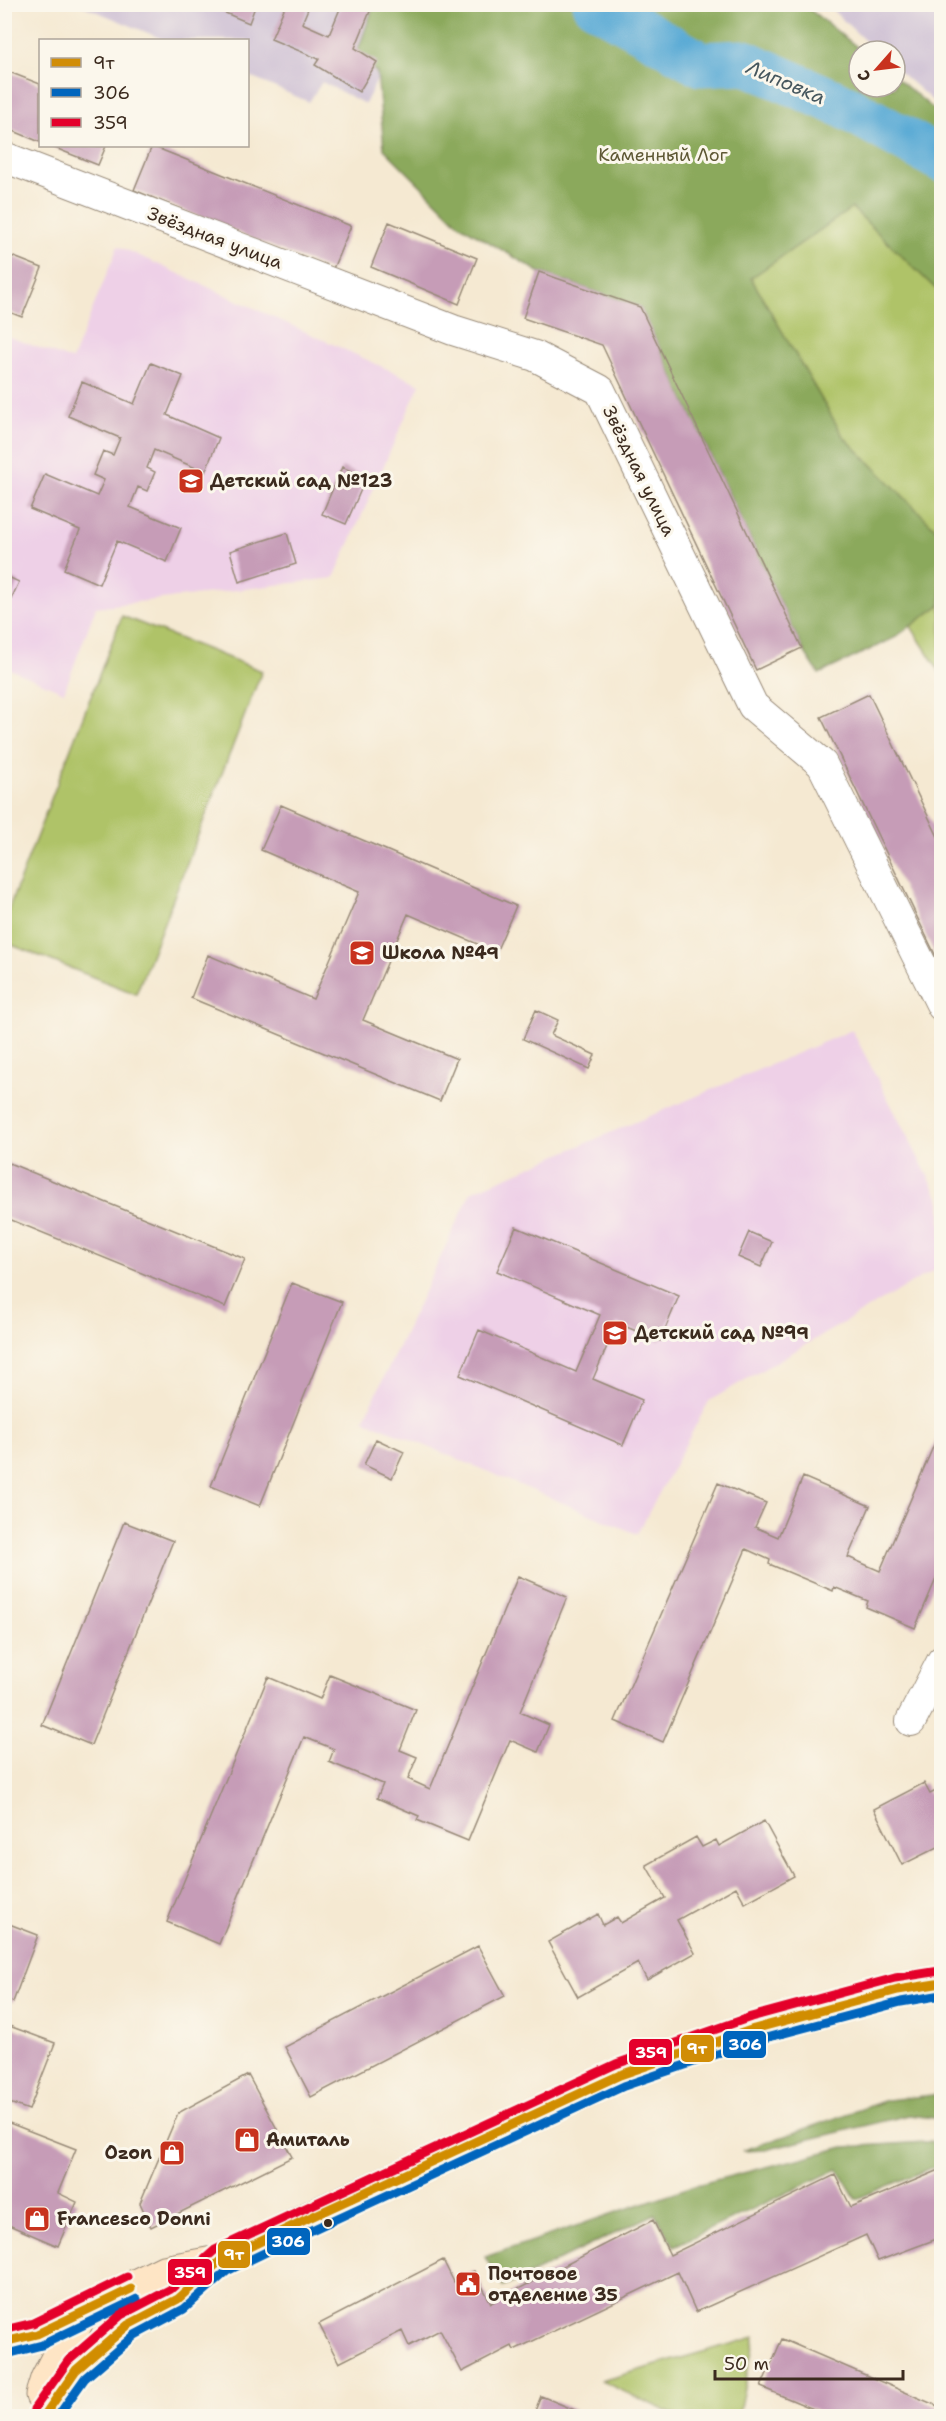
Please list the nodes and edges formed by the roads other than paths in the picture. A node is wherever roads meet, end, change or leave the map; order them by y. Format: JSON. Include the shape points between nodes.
{"nodes":[{"id":1,"x":4,"y":157,"type":"edge"},
{"id":2,"x":942,"y":1006,"type":"edge"},
{"id":3,"x":942,"y":1662,"type":"edge"},
{"id":4,"x":911,"y":1721,"type":"dead end"},
{"id":5,"x":942,"y":1983,"type":"edge"},
{"id":6,"x":220,"y":2261,"type":"junction"},
{"id":7,"x":81,"y":2313,"type":"junction"},
{"id":8,"x":4,"y":2342,"type":"edge"},
{"id":9,"x":35,"y":2416,"type":"edge"},
{"id":10,"x":44,"y":2416,"type":"edge"}],
"edges":[{"from":1,"to":2,"type":"street","name":"Звёздная улица","via":[[453,330],[535,356],[600,390],[753,706],[822,764]]},
{"from":3,"to":4,"type":"street"},
{"from":5,"to":6,"type":"main road","via":[[898,1990],[754,2029],[620,2075]]},
{"from":6,"to":7,"type":"main road","via":[[164,2272]]},
{"from":6,"to":10,"type":"main road","via":[[178,2299],[128,2325],[76,2370]]},
{"from":7,"to":8,"type":"main road","via":[[37,2334]]},
{"from":7,"to":9,"type":"main road","via":[[47,2379]]}]}
